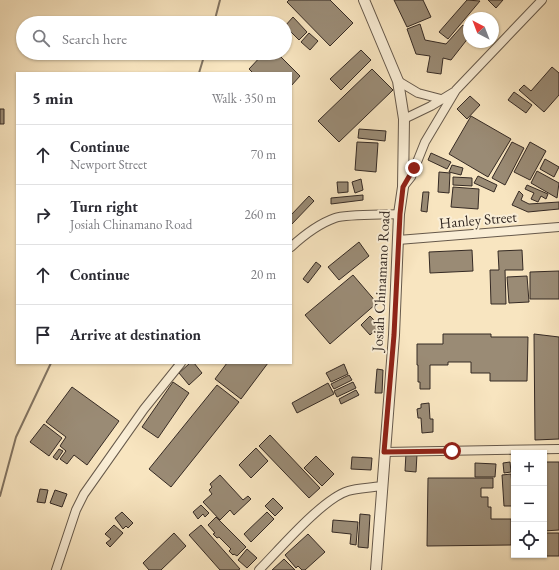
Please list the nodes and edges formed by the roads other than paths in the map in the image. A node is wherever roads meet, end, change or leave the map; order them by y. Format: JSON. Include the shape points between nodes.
{"nodes":[{"id":1,"x":364,"y":0,"type":"edge"},
{"id":2,"x":542,"y":0,"type":"edge"},
{"id":3,"x":398,"y":81,"type":"junction"},
{"id":4,"x":456,"y":90,"type":"junction"},
{"id":5,"x":442,"y":99,"type":"junction"},
{"id":6,"x":404,"y":119,"type":"junction"},
{"id":7,"x":403,"y":187,"type":"junction"},
{"id":8,"x":400,"y":214,"type":"junction"},
{"id":9,"x":559,"y":227,"type":"edge"},
{"id":10,"x":398,"y":240,"type":"junction"},
{"id":11,"x":292,"y":246,"type":"edge"},
{"id":12,"x":180,"y":364,"type":"edge"},
{"id":13,"x":559,"y":449,"type":"edge"},
{"id":14,"x":384,"y":452,"type":"junction"},
{"id":15,"x":381,"y":486,"type":"junction"},
{"id":16,"x":56,"y":570,"type":"edge"},
{"id":17,"x":259,"y":570,"type":"edge"},
{"id":18,"x":376,"y":570,"type":"edge"}],
"edges":[{"from":1,"to":3,"type":"street","name":"Josiah Chinamano Road"},
{"from":2,"to":4,"type":"street"},
{"from":3,"to":5,"type":"street","via":[[418,93]]},
{"from":3,"to":6,"type":"street","name":"Josiah Chinamano Road"},
{"from":4,"to":5,"type":"street"},
{"from":4,"to":7,"type":"street","via":[[425,142],[411,177]]},
{"from":5,"to":6,"type":"street"},
{"from":6,"to":7,"type":"street","name":"Josiah Chinamano Road"},
{"from":7,"to":8,"type":"street","name":"Josiah Chinamano Road"},
{"from":8,"to":10,"type":"street","name":"Josiah Chinamano Road"},
{"from":8,"to":11,"type":"street","via":[[336,218],[304,235]]},
{"from":9,"to":10,"type":"street","name":"Hanley Street"},
{"from":10,"to":14,"type":"street","name":"Josiah Chinamano Road","via":[[394,335]]},
{"from":12,"to":16,"type":"street","via":[[144,409],[84,494]]},
{"from":13,"to":14,"type":"street"},
{"from":14,"to":15,"type":"street","name":"Josiah Chinamano Road"},
{"from":15,"to":17,"type":"street","via":[[348,491],[333,498]]},
{"from":15,"to":18,"type":"street","name":"Josiah Chinamano Road"}]}
